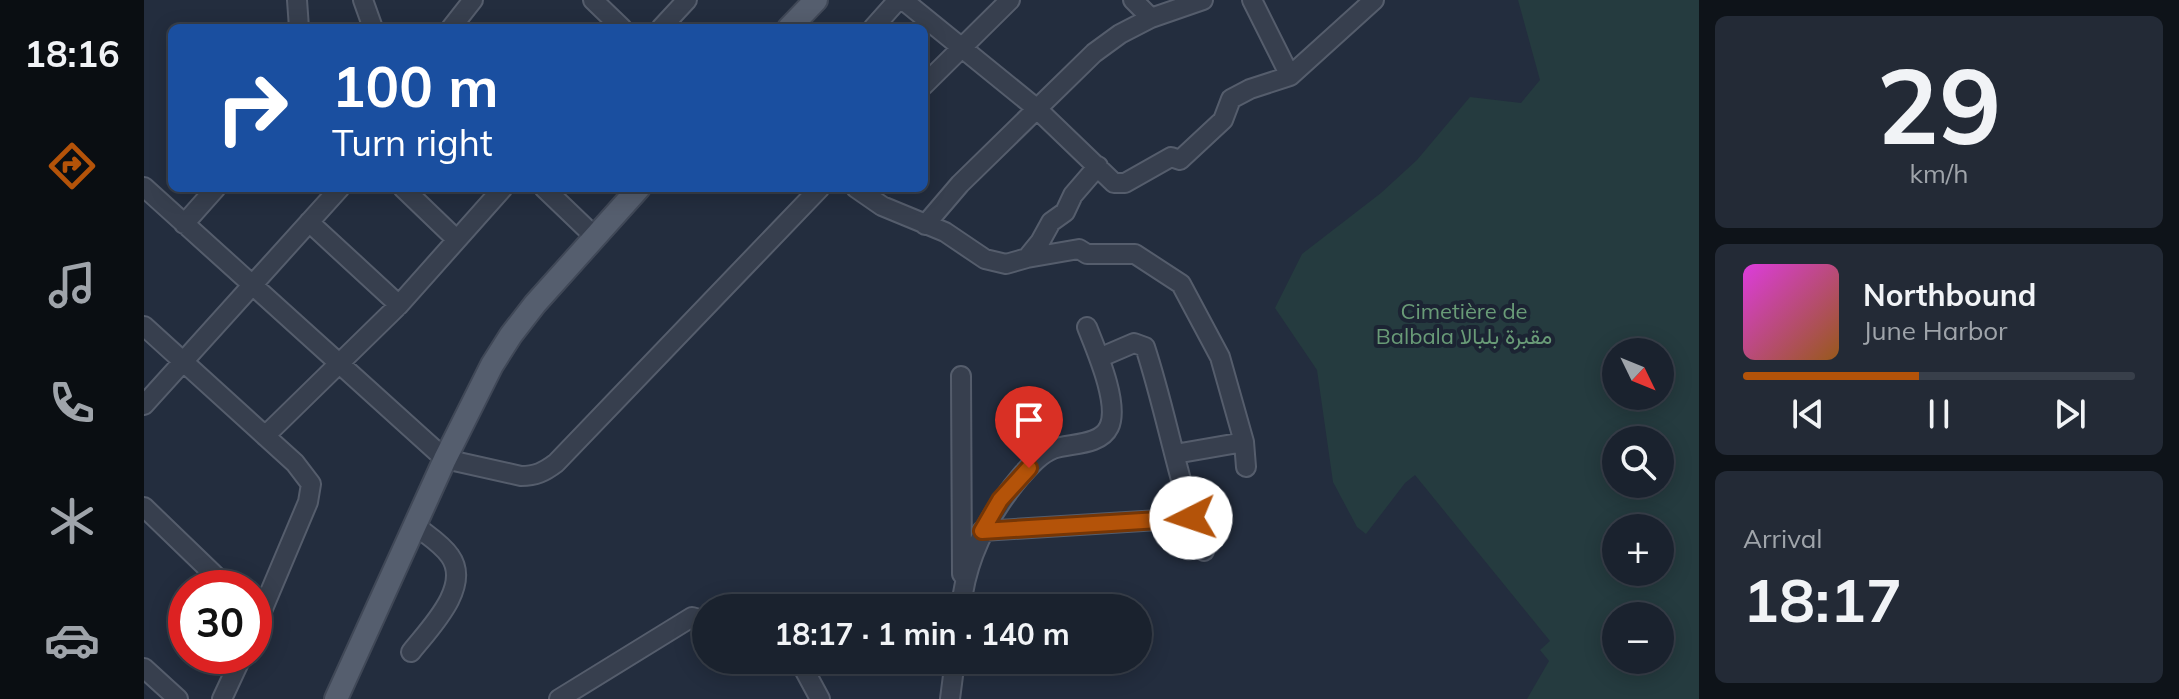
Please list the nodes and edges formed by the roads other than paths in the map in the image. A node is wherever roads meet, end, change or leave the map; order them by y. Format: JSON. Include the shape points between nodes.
{"nodes":[{"id":1,"x":297,"y":0,"type":"edge"},
{"id":2,"x":363,"y":0,"type":"edge"},
{"id":3,"x":473,"y":0,"type":"edge"},
{"id":4,"x":593,"y":0,"type":"edge"},
{"id":5,"x":687,"y":0,"type":"edge"},
{"id":6,"x":816,"y":0,"type":"edge"},
{"id":7,"x":901,"y":0,"type":"edge"},
{"id":8,"x":1010,"y":0,"type":"edge"},
{"id":9,"x":1133,"y":0,"type":"edge"},
{"id":10,"x":1203,"y":0,"type":"edge"},
{"id":11,"x":1252,"y":0,"type":"edge"},
{"id":12,"x":1374,"y":0,"type":"edge"},
{"id":13,"x":1151,"y":18,"type":"junction"},
{"id":14,"x":299,"y":24,"type":"edge"},
{"id":15,"x":372,"y":24,"type":"edge"},
{"id":16,"x":454,"y":24,"type":"edge"},
{"id":17,"x":618,"y":24,"type":"edge"},
{"id":18,"x":665,"y":24,"type":"edge"},
{"id":19,"x":793,"y":24,"type":"edge"},
{"id":20,"x":877,"y":24,"type":"edge"},
{"id":21,"x":962,"y":47,"type":"junction"},
{"id":22,"x":1290,"y":76,"type":"junction"},
{"id":23,"x":928,"y":81,"type":"edge"},
{"id":24,"x":1036,"y":108,"type":"junction"},
{"id":25,"x":1098,"y":166,"type":"junction"},
{"id":26,"x":144,"y":187,"type":"edge"},
{"id":27,"x":212,"y":192,"type":"edge"},
{"id":28,"x":336,"y":192,"type":"edge"},
{"id":29,"x":407,"y":192,"type":"edge"},
{"id":30,"x":499,"y":192,"type":"edge"},
{"id":31,"x":548,"y":192,"type":"edge"},
{"id":32,"x":635,"y":192,"type":"edge"},
{"id":33,"x":808,"y":192,"type":"edge"},
{"id":34,"x":862,"y":192,"type":"edge"},
{"id":35,"x":309,"y":222,"type":"junction"},
{"id":36,"x":184,"y":224,"type":"junction"},
{"id":37,"x":925,"y":225,"type":"junction"},
{"id":38,"x":594,"y":236,"type":"junction"},
{"id":39,"x":456,"y":239,"type":"junction"},
{"id":40,"x":1027,"y":258,"type":"junction"},
{"id":41,"x":252,"y":285,"type":"junction"},
{"id":42,"x":399,"y":305,"type":"junction"},
{"id":43,"x":144,"y":326,"type":"edge"},
{"id":44,"x":1087,"y":327,"type":"dead end"},
{"id":45,"x":1099,"y":358,"type":"junction"},
{"id":46,"x":185,"y":361,"type":"junction"},
{"id":47,"x":339,"y":365,"type":"junction"},
{"id":48,"x":961,"y":376,"type":"dead end"},
{"id":49,"x":144,"y":405,"type":"edge"},
{"id":50,"x":265,"y":436,"type":"junction"},
{"id":51,"x":1244,"y":442,"type":"junction"},
{"id":52,"x":1175,"y":454,"type":"junction"},
{"id":53,"x":445,"y":459,"type":"junction"},
{"id":54,"x":1246,"y":467,"type":"dead end"},
{"id":55,"x":144,"y":507,"type":"edge"},
{"id":56,"x":1191,"y":518,"type":"junction"},
{"id":57,"x":416,"y":526,"type":"junction"},
{"id":58,"x":982,"y":531,"type":"junction"},
{"id":59,"x":1204,"y":551,"type":"dead end"},
{"id":60,"x":209,"y":570,"type":"edge"},
{"id":61,"x":272,"y":584,"type":"edge"},
{"id":62,"x":963,"y":584,"type":"junction"},
{"id":63,"x":962,"y":594,"type":"edge"},
{"id":64,"x":692,"y":617,"type":"edge"},
{"id":65,"x":411,"y":652,"type":"dead end"},
{"id":66,"x":144,"y":668,"type":"edge"},
{"id":67,"x":234,"y":674,"type":"edge"},
{"id":68,"x":807,"y":674,"type":"edge"},
{"id":69,"x":953,"y":674,"type":"edge"},
{"id":70,"x":178,"y":699,"type":"edge"},
{"id":71,"x":222,"y":699,"type":"edge"},
{"id":72,"x":336,"y":699,"type":"edge"},
{"id":73,"x":559,"y":699,"type":"edge"},
{"id":74,"x":820,"y":699,"type":"edge"},
{"id":75,"x":950,"y":699,"type":"edge"}],
"edges":[{"from":1,"to":14,"type":"street"},
{"from":2,"to":15,"type":"street"},
{"from":3,"to":16,"type":"street"},
{"from":4,"to":17,"type":"street"},
{"from":5,"to":18,"type":"street"},
{"from":6,"to":19,"type":"main road"},
{"from":7,"to":20,"type":"street"},
{"from":7,"to":21,"type":"street"},
{"from":8,"to":21,"type":"street"},
{"from":9,"to":13,"type":"street"},
{"from":10,"to":13,"type":"street"},
{"from":11,"to":22,"type":"street"},
{"from":12,"to":22,"type":"street"},
{"from":13,"to":24,"type":"street","via":[[1094,53]]},
{"from":21,"to":23,"type":"street"},
{"from":21,"to":24,"type":"street"},
{"from":22,"to":25,"type":"street","via":[[1231,99],[1223,120],[1180,160],[1171,157],[1125,183],[1114,183]]},
{"from":24,"to":25,"type":"street"},
{"from":24,"to":37,"type":"street"},
{"from":25,"to":40,"type":"street"},
{"from":26,"to":36,"type":"street"},
{"from":27,"to":36,"type":"street"},
{"from":28,"to":35,"type":"street"},
{"from":29,"to":39,"type":"street"},
{"from":30,"to":39,"type":"street"},
{"from":31,"to":38,"type":"street"},
{"from":32,"to":38,"type":"main road"},
{"from":33,"to":53,"type":"street","via":[[545,471],[521,476]]},
{"from":34,"to":37,"type":"street"},
{"from":35,"to":41,"type":"street"},
{"from":35,"to":42,"type":"street"},
{"from":36,"to":41,"type":"street"},
{"from":37,"to":40,"type":"street","via":[[992,262]]},
{"from":38,"to":53,"type":"main road","via":[[511,335]]},
{"from":39,"to":42,"type":"street"},
{"from":40,"to":51,"type":"street","via":[[1079,249],[1087,254],[1135,254],[1181,284],[1220,357]]},
{"from":41,"to":46,"type":"street"},
{"from":41,"to":47,"type":"street"},
{"from":42,"to":47,"type":"street"},
{"from":43,"to":46,"type":"street"},
{"from":44,"to":45,"type":"street"},
{"from":45,"to":52,"type":"street","via":[[1134,343],[1143,345]]},
{"from":45,"to":58,"type":"street","via":[[1111,406],[1108,429],[1094,440],[1041,456],[1000,500]]},
{"from":46,"to":49,"type":"street"},
{"from":46,"to":50,"type":"street"},
{"from":47,"to":50,"type":"street"},
{"from":47,"to":53,"type":"street"},
{"from":48,"to":62,"type":"street"},
{"from":50,"to":61,"type":"street","via":[[309,478],[311,493]]},
{"from":51,"to":52,"type":"street"},
{"from":51,"to":54,"type":"street"},
{"from":52,"to":56,"type":"street"},
{"from":53,"to":57,"type":"main road"},
{"from":55,"to":60,"type":"street"},
{"from":56,"to":58,"type":"street"},
{"from":56,"to":59,"type":"street"},
{"from":57,"to":65,"type":"street","via":[[449,555],[455,573],[451,596]]},
{"from":57,"to":72,"type":"main road"},
{"from":58,"to":62,"type":"street"},
{"from":62,"to":63,"type":"street"},
{"from":64,"to":73,"type":"street"},
{"from":66,"to":70,"type":"street"},
{"from":67,"to":71,"type":"street"},
{"from":68,"to":74,"type":"street"},
{"from":69,"to":75,"type":"street"}]}
